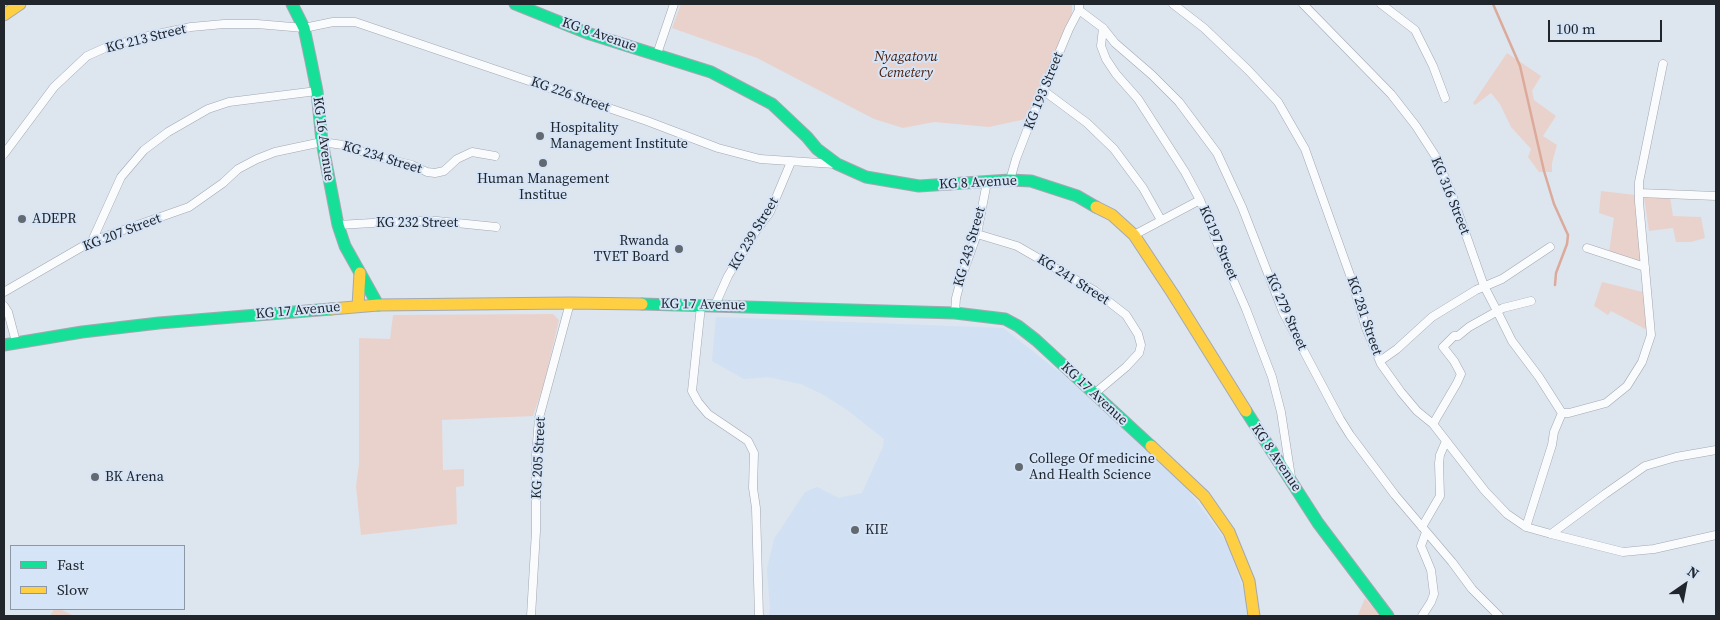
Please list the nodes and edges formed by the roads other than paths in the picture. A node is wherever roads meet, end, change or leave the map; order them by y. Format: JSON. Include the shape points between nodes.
{"nodes":[{"id":1,"x":20,"y":4,"type":"edge"},
{"id":2,"x":292,"y":4,"type":"edge"},
{"id":3,"x":515,"y":4,"type":"edge"},
{"id":4,"x":674,"y":4,"type":"edge"},
{"id":5,"x":1173,"y":4,"type":"edge"},
{"id":6,"x":1303,"y":4,"type":"edge"},
{"id":7,"x":1381,"y":4,"type":"edge"},
{"id":8,"x":1079,"y":7,"type":"edge"},
{"id":9,"x":4,"y":15,"type":"edge"},
{"id":10,"x":304,"y":28,"type":"junction"},
{"id":11,"x":1103,"y":28,"type":"junction"},
{"id":12,"x":657,"y":54,"type":"junction"},
{"id":13,"x":1663,"y":64,"type":"dead end"},
{"id":14,"x":317,"y":91,"type":"junction"},
{"id":15,"x":1044,"y":91,"type":"junction"},
{"id":16,"x":1445,"y":98,"type":"dead end"},
{"id":17,"x":322,"y":142,"type":"junction"},
{"id":18,"x":4,"y":154,"type":"edge"},
{"id":19,"x":495,"y":156,"type":"dead end"},
{"id":20,"x":791,"y":162,"type":"junction"},
{"id":21,"x":838,"y":164,"type":"junction"},
{"id":22,"x":1010,"y":180,"type":"junction"},
{"id":23,"x":987,"y":182,"type":"junction"},
{"id":24,"x":1639,"y":193,"type":"junction"},
{"id":25,"x":1716,"y":196,"type":"edge"},
{"id":26,"x":1200,"y":200,"type":"junction"},
{"id":27,"x":1160,"y":220,"type":"junction"},
{"id":28,"x":338,"y":225,"type":"junction"},
{"id":29,"x":496,"y":226,"type":"dead end"},
{"id":30,"x":977,"y":234,"type":"junction"},
{"id":31,"x":1134,"y":235,"type":"junction"},
{"id":32,"x":92,"y":241,"type":"junction"},
{"id":33,"x":1550,"y":247,"type":"dead end"},
{"id":34,"x":1587,"y":248,"type":"dead end"},
{"id":35,"x":1645,"y":267,"type":"junction"},
{"id":36,"x":360,"y":273,"type":"junction"},
{"id":37,"x":1484,"y":286,"type":"junction"},
{"id":38,"x":4,"y":292,"type":"edge"},
{"id":39,"x":1530,"y":301,"type":"dead end"},
{"id":40,"x":570,"y":303,"type":"junction"},
{"id":41,"x":378,"y":305,"type":"junction"},
{"id":42,"x":716,"y":305,"type":"junction"},
{"id":43,"x":4,"y":306,"type":"edge"},
{"id":44,"x":358,"y":306,"type":"junction"},
{"id":45,"x":701,"y":306,"type":"junction"},
{"id":46,"x":1497,"y":311,"type":"junction"},
{"id":47,"x":955,"y":312,"type":"junction"},
{"id":48,"x":16,"y":342,"type":"junction"},
{"id":49,"x":4,"y":345,"type":"edge"},
{"id":50,"x":1380,"y":361,"type":"junction"},
{"id":51,"x":1094,"y":394,"type":"junction"},
{"id":52,"x":1562,"y":413,"type":"junction"},
{"id":53,"x":1433,"y":424,"type":"junction"},
{"id":54,"x":1446,"y":441,"type":"junction"},
{"id":55,"x":1716,"y":450,"type":"edge"},
{"id":56,"x":1292,"y":480,"type":"junction"},
{"id":57,"x":1526,"y":527,"type":"junction"},
{"id":58,"x":1424,"y":530,"type":"junction"},
{"id":59,"x":1551,"y":534,"type":"junction"},
{"id":60,"x":1716,"y":535,"type":"edge"},
{"id":61,"x":531,"y":616,"type":"edge"},
{"id":62,"x":759,"y":616,"type":"edge"},
{"id":63,"x":1254,"y":616,"type":"edge"},
{"id":64,"x":1388,"y":616,"type":"edge"},
{"id":65,"x":1422,"y":616,"type":"edge"},
{"id":66,"x":1499,"y":616,"type":"edge"}],
"edges":[{"from":1,"to":9,"type":"street"},
{"from":2,"to":10,"type":"street","name":"KG 16 Avenue"},
{"from":3,"to":12,"type":"street","name":"KG 8 Avenue","via":[[587,33]]},
{"from":4,"to":12,"type":"street"},
{"from":5,"to":50,"type":"street","name":"KG 281 Street","via":[[1216,40],[1278,102],[1305,149]]},
{"from":6,"to":37,"type":"street","name":"KG 316 Street","via":[[1391,94],[1436,157],[1452,192]]},
{"from":7,"to":16,"type":"street","via":[[1416,30]]},
{"from":8,"to":11,"type":"street","name":"KG 279 Street"},
{"from":8,"to":15,"type":"street","name":"KG 193 Street"},
{"from":10,"to":14,"type":"street","name":"KG 16 Avenue"},
{"from":10,"to":18,"type":"street","name":"KG 213 Street","via":[[257,24],[191,27],[107,47],[87,56],[54,87]]},
{"from":10,"to":20,"type":"street","name":"KG 226 Street","via":[[333,22],[355,22],[718,148],[760,159]]},
{"from":11,"to":26,"type":"street","name":"KG197 Street","via":[[1101,46],[1106,59],[1138,99]]},
{"from":11,"to":58,"type":"street","name":"KG 279 Street","via":[[1179,102],[1217,153],[1283,312],[1340,419]]},
{"from":12,"to":21,"type":"street","name":"KG 8 Avenue","via":[[711,72],[772,104],[817,149]]},
{"from":13,"to":24,"type":"street"},
{"from":14,"to":17,"type":"street","name":"KG 16 Avenue"},
{"from":14,"to":32,"type":"street","via":[[229,102],[208,109],[168,132],[144,150],[121,177]]},
{"from":15,"to":22,"type":"street","name":"KG 193 Street"},
{"from":15,"to":27,"type":"street","via":[[1087,122],[1114,149],[1143,188]]},
{"from":17,"to":19,"type":"street","name":"KG 234 Street","via":[[344,145],[435,173],[444,171],[457,159],[472,152]]},
{"from":17,"to":28,"type":"street","name":"KG 16 Avenue"},
{"from":17,"to":32,"type":"street","name":"KG 207 Street","via":[[257,159],[238,169],[189,207]]},
{"from":20,"to":21,"type":"street","name":"KG 226 Street"},
{"from":20,"to":42,"type":"street","name":"KG 239 Street","via":[[770,212],[728,276]]},
{"from":21,"to":23,"type":"street","name":"KG 8 Avenue","via":[[866,177],[919,186]]},
{"from":22,"to":23,"type":"street","name":"KG 8 Avenue"},
{"from":22,"to":31,"type":"street","name":"KG 8 Avenue","via":[[1031,181],[1076,196],[1112,215]]},
{"from":23,"to":30,"type":"street","name":"KG 243 Street"},
{"from":24,"to":25,"type":"street"},
{"from":24,"to":35,"type":"street"},
{"from":26,"to":27,"type":"street"},
{"from":26,"to":56,"type":"street","name":"KG197 Street","via":[[1272,377]]},
{"from":27,"to":31,"type":"street"},
{"from":28,"to":29,"type":"street","name":"KG 232 Street","via":[[437,221]]},
{"from":28,"to":36,"type":"street","name":"KG 16 Avenue"},
{"from":30,"to":47,"type":"street","name":"KG 243 Street","via":[[962,276]]},
{"from":30,"to":51,"type":"street","name":"KG 241 Street","via":[[1017,246],[1095,291],[1126,315],[1138,334],[1139,353]]},
{"from":31,"to":56,"type":"street","name":"KG 8 Avenue"},
{"from":32,"to":38,"type":"street","name":"KG 207 Street"},
{"from":33,"to":37,"type":"street","via":[[1508,275]]},
{"from":34,"to":35,"type":"street"},
{"from":35,"to":52,"type":"street","via":[[1651,335],[1642,362],[1627,386],[1606,403]]},
{"from":36,"to":41,"type":"street","name":"KG 16 Avenue"},
{"from":36,"to":44,"type":"street"},
{"from":37,"to":46,"type":"street","name":"KG 316 Street"},
{"from":37,"to":50,"type":"street","via":[[1432,317]]},
{"from":39,"to":46,"type":"street"},
{"from":40,"to":41,"type":"street","name":"KG 17 Avenue"},
{"from":40,"to":45,"type":"street","name":"KG 17 Avenue"},
{"from":40,"to":61,"type":"street","name":"KG 205 Street","via":[[539,418]]},
{"from":41,"to":44,"type":"street","name":"KG 17 Avenue"},
{"from":42,"to":45,"type":"street","name":"KG 17 Avenue"},
{"from":42,"to":47,"type":"street","name":"KG 17 Avenue"},
{"from":43,"to":48,"type":"street"},
{"from":44,"to":48,"type":"street","name":"KG 17 Avenue","via":[[159,323]]},
{"from":45,"to":62,"type":"street","via":[[692,391],[708,414],[748,441],[754,453]]},
{"from":46,"to":52,"type":"street","name":"KG 316 Street","via":[[1512,341]]},
{"from":46,"to":53,"type":"street","via":[[1454,336],[1443,347],[1461,374]]},
{"from":47,"to":51,"type":"street","name":"KG 17 Avenue","via":[[1005,319],[1018,326]]},
{"from":48,"to":49,"type":"street","name":"KG 17 Avenue"},
{"from":50,"to":53,"type":"street","name":"KG 281 Street","via":[[1401,392]]},
{"from":51,"to":63,"type":"street","name":"KG 17 Avenue","via":[[1204,496],[1220,518],[1249,581]]},
{"from":52,"to":57,"type":"street"},
{"from":53,"to":54,"type":"street","name":"KG 281 Street"},
{"from":54,"to":57,"type":"street","name":"KG 281 Street","via":[[1506,514]]},
{"from":54,"to":58,"type":"street","via":[[1439,463],[1440,496]]},
{"from":55,"to":59,"type":"street","via":[[1645,466]]},
{"from":56,"to":64,"type":"street","name":"KG 8 Avenue","via":[[1318,523]]},
{"from":57,"to":59,"type":"street","name":"KG 281 Street"},
{"from":58,"to":65,"type":"street","via":[[1422,546],[1431,570],[1434,594]]},
{"from":58,"to":66,"type":"street","name":"KG 279 Street","via":[[1472,589]]},
{"from":59,"to":60,"type":"street","name":"KG 281 Street","via":[[1623,552],[1654,549]]}]}
